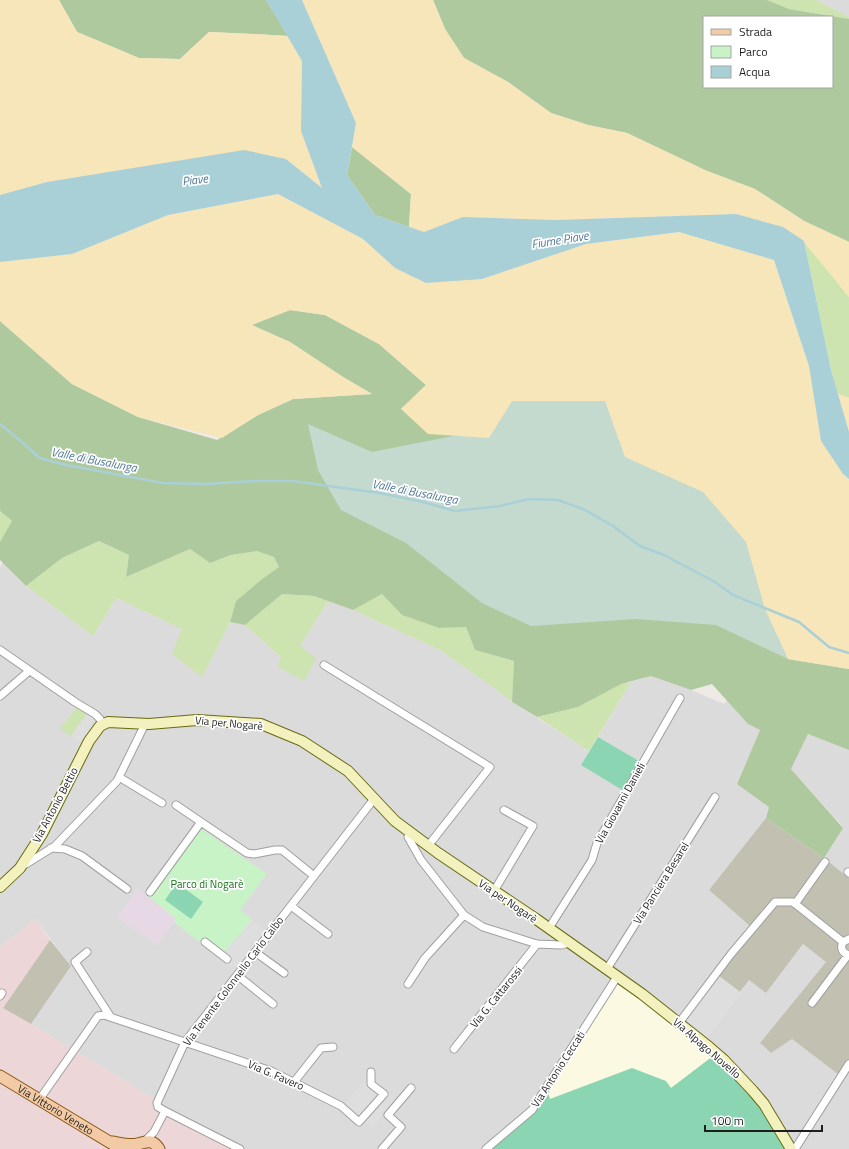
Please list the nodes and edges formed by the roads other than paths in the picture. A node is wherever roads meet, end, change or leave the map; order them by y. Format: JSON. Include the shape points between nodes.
{"nodes":[{"id":1,"x":0,"y":650,"type":"edge"},
{"id":2,"x":324,"y":665,"type":"dead end"},
{"id":3,"x":29,"y":671,"type":"junction"},
{"id":4,"x":0,"y":696,"type":"edge"},
{"id":5,"x":680,"y":698,"type":"dead end"},
{"id":6,"x":105,"y":723,"type":"junction"},
{"id":7,"x":145,"y":724,"type":"junction"},
{"id":8,"x":119,"y":777,"type":"junction"},
{"id":9,"x":715,"y":797,"type":"dead end"},
{"id":10,"x":374,"y":799,"type":"junction"},
{"id":11,"x":162,"y":803,"type":"dead end"},
{"id":12,"x":176,"y":805,"type":"dead end"},
{"id":13,"x":504,"y":810,"type":"dead end"},
{"id":14,"x":201,"y":822,"type":"junction"},
{"id":15,"x":409,"y":831,"type":"junction"},
{"id":16,"x":428,"y":846,"type":"junction"},
{"id":17,"x":51,"y":848,"type":"junction"},
{"id":18,"x":23,"y":862,"type":"junction"},
{"id":19,"x":825,"y":862,"type":"dead end"},
{"id":20,"x":314,"y":876,"type":"junction"},
{"id":21,"x":0,"y":887,"type":"edge"},
{"id":22,"x":127,"y":889,"type":"dead end"},
{"id":23,"x":494,"y":891,"type":"junction"},
{"id":24,"x":150,"y":892,"type":"dead end"},
{"id":25,"x":795,"y":904,"type":"junction"},
{"id":26,"x":291,"y":906,"type":"junction"},
{"id":27,"x":464,"y":916,"type":"junction"},
{"id":28,"x":548,"y":928,"type":"junction"},
{"id":29,"x":328,"y":934,"type":"dead end"},
{"id":30,"x":846,"y":940,"type":"edge"},
{"id":31,"x":204,"y":942,"type":"dead end"},
{"id":32,"x":569,"y":943,"type":"junction"},
{"id":33,"x":537,"y":944,"type":"junction"},
{"id":34,"x":87,"y":952,"type":"dead end"},
{"id":35,"x":255,"y":952,"type":"junction"},
{"id":36,"x":849,"y":955,"type":"edge"},
{"id":37,"x":227,"y":959,"type":"dead end"},
{"id":38,"x":607,"y":969,"type":"junction"},
{"id":39,"x":284,"y":973,"type":"dead end"},
{"id":40,"x":237,"y":975,"type":"junction"},
{"id":41,"x":617,"y":977,"type":"junction"},
{"id":42,"x":408,"y":984,"type":"dead end"},
{"id":43,"x":642,"y":994,"type":"joint"},
{"id":44,"x":812,"y":1003,"type":"dead end"},
{"id":45,"x":273,"y":1004,"type":"dead end"},
{"id":46,"x":110,"y":1016,"type":"junction"},
{"id":47,"x":679,"y":1023,"type":"junction"},
{"id":48,"x":185,"y":1042,"type":"junction"},
{"id":49,"x":333,"y":1047,"type":"dead end"},
{"id":50,"x":454,"y":1049,"type":"dead end"},
{"id":51,"x":849,"y":1064,"type":"edge"},
{"id":52,"x":371,"y":1072,"type":"dead end"},
{"id":53,"x":0,"y":1076,"type":"edge"},
{"id":54,"x":294,"y":1082,"type":"junction"},
{"id":55,"x":411,"y":1088,"type":"dead end"},
{"id":56,"x":39,"y":1100,"type":"junction"},
{"id":57,"x":165,"y":1111,"type":"junction"},
{"id":58,"x":111,"y":1142,"type":"junction"},
{"id":59,"x":146,"y":1145,"type":"edge"},
{"id":60,"x":121,"y":1149,"type":"edge"},
{"id":61,"x":240,"y":1149,"type":"edge"},
{"id":62,"x":382,"y":1149,"type":"edge"},
{"id":63,"x":486,"y":1149,"type":"edge"},
{"id":64,"x":791,"y":1149,"type":"edge"},
{"id":65,"x":795,"y":1149,"type":"edge"}],
"edges":[{"from":1,"to":3,"type":"street"},
{"from":2,"to":16,"type":"street","via":[[490,767]]},
{"from":3,"to":4,"type":"street"},
{"from":3,"to":6,"type":"street"},
{"from":5,"to":28,"type":"street","name":"Via Giovanni Danieli","via":[[597,843],[592,860]]},
{"from":6,"to":7,"type":"street","name":"Via per Nogarè"},
{"from":6,"to":18,"type":"street","name":"Via Antonio Bettio","via":[[96,730],[89,741],[42,834]]},
{"from":7,"to":8,"type":"street"},
{"from":7,"to":10,"type":"street","name":"Via per Nogarè","via":[[197,720],[264,725],[302,741],[348,771]]},
{"from":8,"to":11,"type":"street"},
{"from":8,"to":17,"type":"street"},
{"from":9,"to":38,"type":"street","name":"Via Panciera Besarel"},
{"from":10,"to":15,"type":"street","name":"Via per Nogarè","via":[[395,821]]},
{"from":10,"to":20,"type":"street","name":"Via Tenente Colonnello Carlo Calbo"},
{"from":12,"to":14,"type":"street"},
{"from":13,"to":23,"type":"street","via":[[533,826]]},
{"from":14,"to":20,"type":"street","via":[[247,853],[282,850]]},
{"from":14,"to":24,"type":"street"},
{"from":15,"to":16,"type":"street","name":"Via per Nogarè"},
{"from":15,"to":27,"type":"street","name":"Via per Nogarè","via":[[408,837],[421,860]]},
{"from":16,"to":23,"type":"street","name":"Via per Nogarè"},
{"from":17,"to":18,"type":"street","via":[[26,864]]},
{"from":17,"to":22,"type":"street","via":[[65,849],[82,856]]},
{"from":18,"to":21,"type":"street","name":"Via Antonio Bettio"},
{"from":19,"to":25,"type":"street"},
{"from":20,"to":26,"type":"street","name":"Via Tenente Colonnello Carlo Calbo"},
{"from":23,"to":28,"type":"street","name":"Via per Nogarè"},
{"from":25,"to":30,"type":"street"},
{"from":25,"to":47,"type":"street","via":[[775,902],[731,954]]},
{"from":26,"to":29,"type":"street"},
{"from":26,"to":35,"type":"street","name":"Via Tenente Colonnello Carlo Calbo"},
{"from":27,"to":33,"type":"street","name":"Via per Nogarè","via":[[483,926]]},
{"from":27,"to":42,"type":"street","via":[[425,958]]},
{"from":28,"to":32,"type":"street","name":"Via per Nogarè"},
{"from":30,"to":36,"type":"street","via":[[841,946],[844,954]]},
{"from":31,"to":37,"type":"street","name":"Via Tenente Colonnello Carlo Calbo"},
{"from":32,"to":33,"type":"street","name":"Via per Nogarè"},
{"from":32,"to":38,"type":"street","name":"Via per Nogarè"},
{"from":33,"to":50,"type":"street","name":"Via G. Cattarossi"},
{"from":34,"to":46,"type":"street","via":[[75,962]]},
{"from":35,"to":39,"type":"street"},
{"from":35,"to":40,"type":"street","name":"Via Tenente Colonnello Carlo Calbo"},
{"from":36,"to":44,"type":"street"},
{"from":38,"to":41,"type":"street","name":"Via per Nogarè"},
{"from":40,"to":45,"type":"street"},
{"from":40,"to":48,"type":"street","name":"Via Tenente Colonnello Carlo Calbo"},
{"from":41,"to":43,"type":"street","name":"Via per Nogarè"},
{"from":41,"to":63,"type":"street","name":"Via Antonio Ceccati","via":[[532,1110]]},
{"from":43,"to":47,"type":"street","name":"Via Alpago Novello"},
{"from":46,"to":48,"type":"street","name":"Via G. Favero"},
{"from":46,"to":56,"type":"street","via":[[98,1016]]},
{"from":47,"to":64,"type":"street","name":"Via Alpago Novello","via":[[724,1060],[753,1091],[764,1104]]},
{"from":48,"to":54,"type":"street","name":"Via G. Favero","via":[[272,1071]]},
{"from":48,"to":57,"type":"street","name":"Via Tenente Colonnello Carlo Calbo","via":[[157,1103],[158,1107]]},
{"from":49,"to":54,"type":"street","via":[[321,1048]]},
{"from":51,"to":65,"type":"street"},
{"from":52,"to":54,"type":"street","name":"Via G. Favero","via":[[371,1084],[384,1094],[359,1122],[341,1106]]},
{"from":53,"to":56,"type":"main road","name":"Via Vittorio Veneto"},
{"from":55,"to":62,"type":"street","via":[[388,1115],[402,1127]]},
{"from":56,"to":58,"type":"main road","name":"Via Vittorio Veneto"},
{"from":57,"to":59,"type":"street"},
{"from":57,"to":61,"type":"street"},
{"from":58,"to":59,"type":"main road","name":"Via Vittorio Veneto"},
{"from":58,"to":60,"type":"main road","name":"Via Vittorio Veneto"}]}
